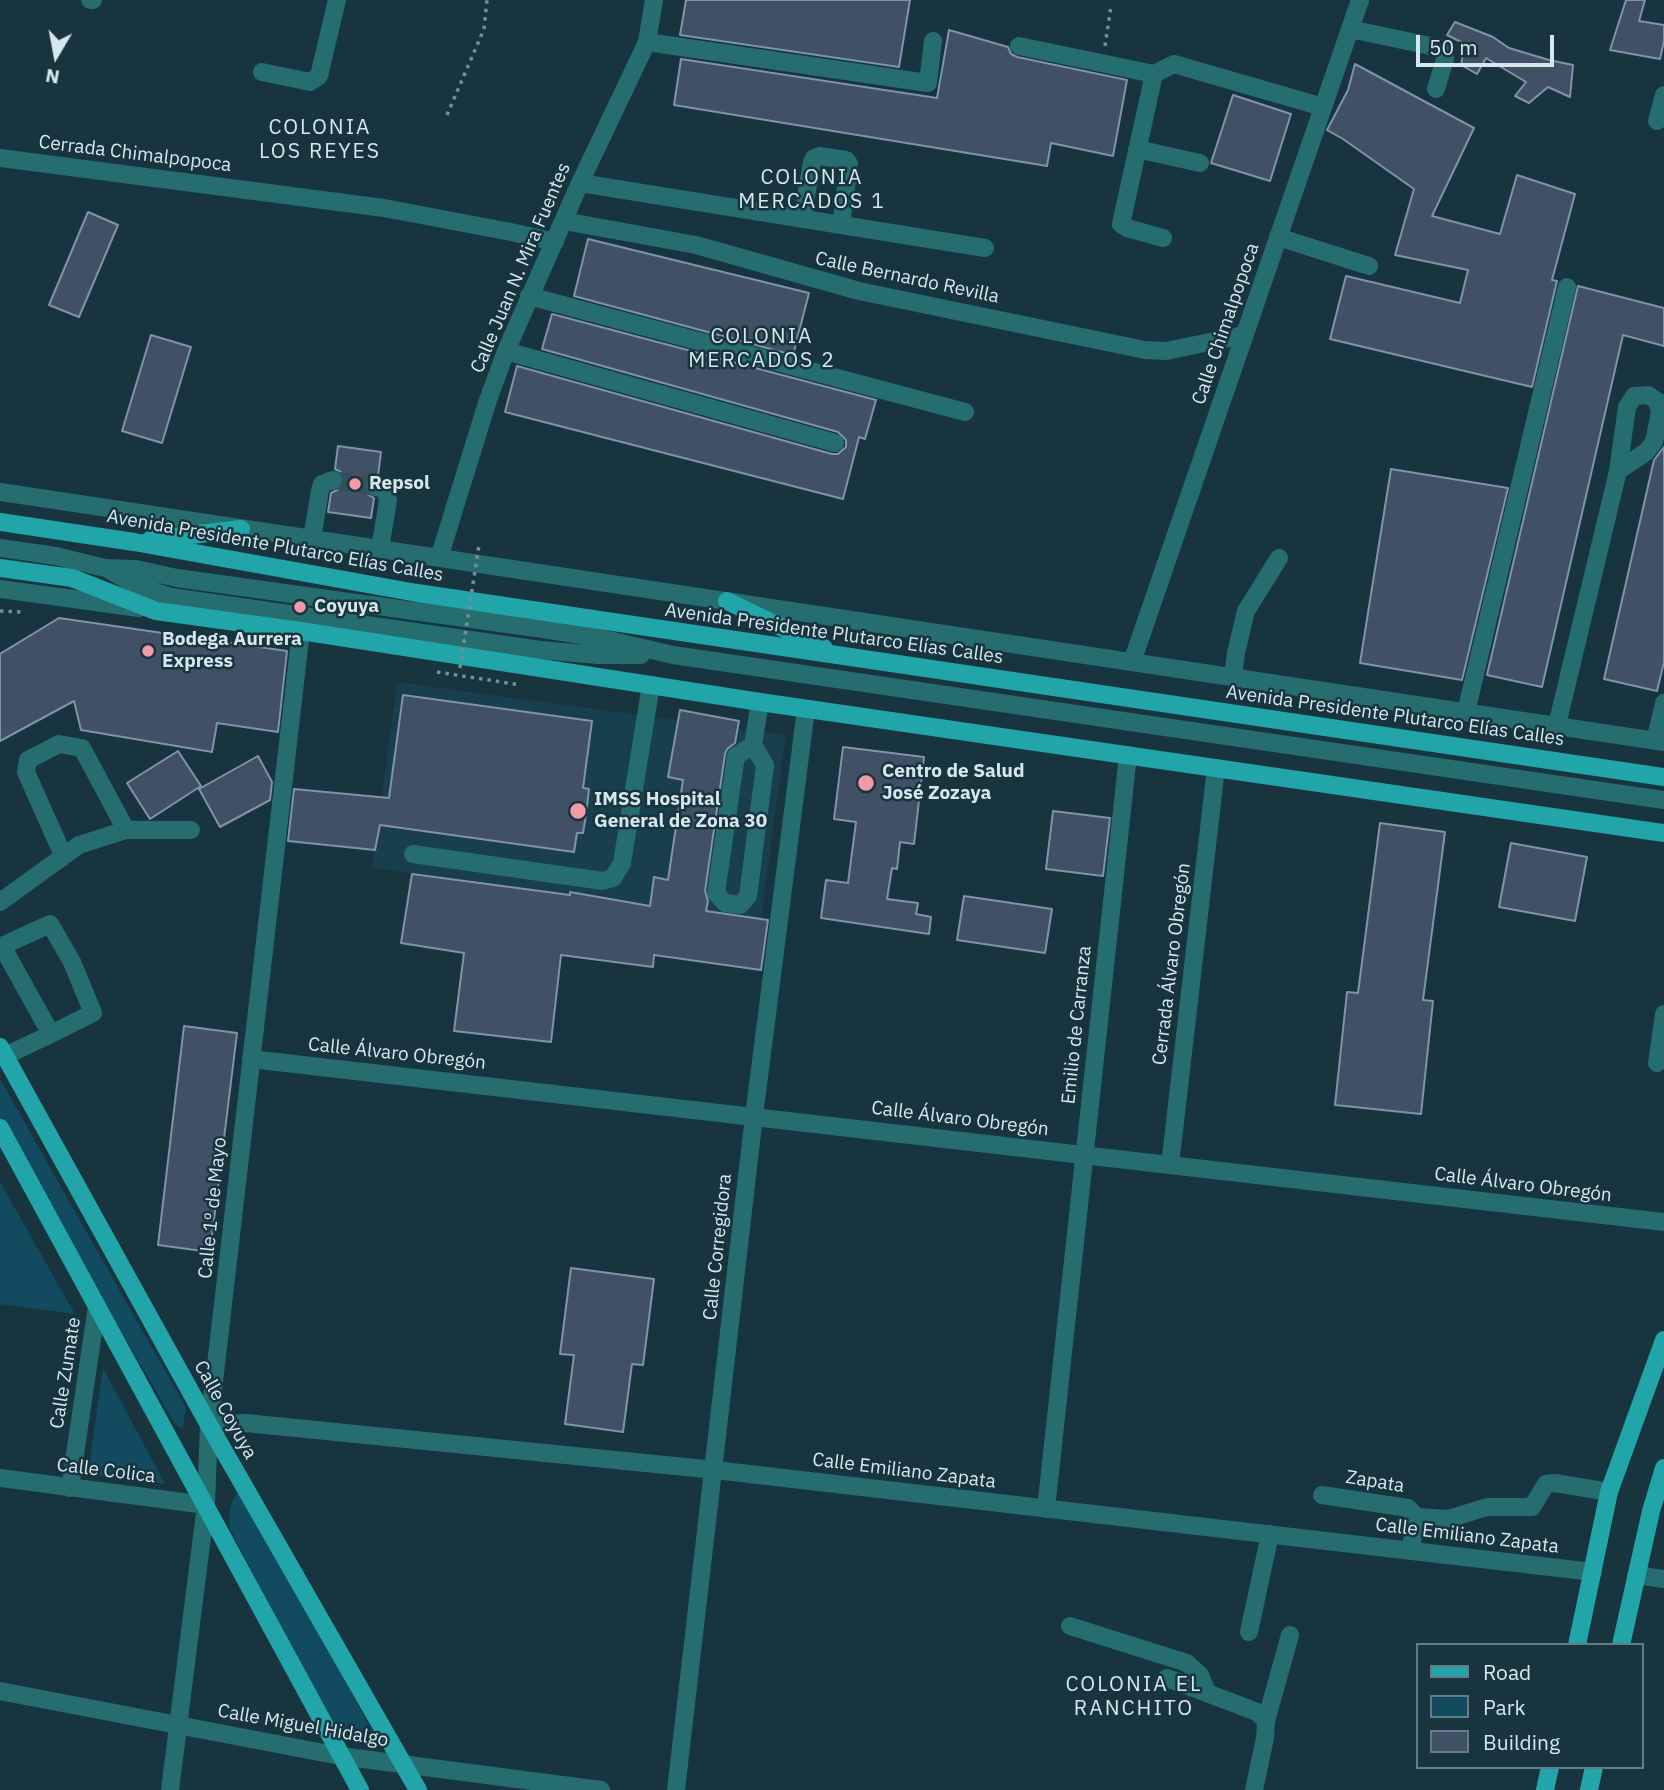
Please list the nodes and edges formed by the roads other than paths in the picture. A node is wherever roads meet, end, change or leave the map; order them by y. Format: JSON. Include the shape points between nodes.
{"nodes":[{"id":1,"x":337,"y":0,"type":"edge"},
{"id":2,"x":654,"y":0,"type":"edge"},
{"id":3,"x":1360,"y":0,"type":"edge"},
{"id":4,"x":1350,"y":29,"type":"junction"},
{"id":5,"x":933,"y":41,"type":"dead end"},
{"id":6,"x":647,"y":42,"type":"junction"},
{"id":7,"x":1019,"y":46,"type":"dead end"},
{"id":8,"x":262,"y":72,"type":"dead end"},
{"id":9,"x":1154,"y":74,"type":"junction"},
{"id":10,"x":1436,"y":89,"type":"dead end"},
{"id":11,"x":1664,"y":95,"type":"edge"},
{"id":12,"x":1323,"y":107,"type":"junction"},
{"id":13,"x":1657,"y":121,"type":"dead end"},
{"id":14,"x":1137,"y":149,"type":"junction"},
{"id":15,"x":0,"y":158,"type":"edge"},
{"id":16,"x":1200,"y":163,"type":"dead end"},
{"id":17,"x":580,"y":183,"type":"junction"},
{"id":18,"x":802,"y":219,"type":"junction"},
{"id":19,"x":564,"y":221,"type":"junction"},
{"id":20,"x":841,"y":225,"type":"junction"},
{"id":21,"x":1278,"y":237,"type":"junction"},
{"id":22,"x":1163,"y":238,"type":"dead end"},
{"id":23,"x":555,"y":242,"type":"junction"},
{"id":24,"x":985,"y":248,"type":"dead end"},
{"id":25,"x":1369,"y":266,"type":"dead end"},
{"id":26,"x":1567,"y":287,"type":"dead end"},
{"id":27,"x":529,"y":296,"type":"junction"},
{"id":28,"x":1244,"y":335,"type":"junction"},
{"id":29,"x":506,"y":351,"type":"junction"},
{"id":30,"x":965,"y":412,"type":"dead end"},
{"id":31,"x":835,"y":443,"type":"dead end"},
{"id":32,"x":1618,"y":471,"type":"dead end"},
{"id":33,"x":333,"y":480,"type":"dead end"},
{"id":34,"x":376,"y":487,"type":"dead end"},
{"id":35,"x":0,"y":492,"type":"edge"},
{"id":36,"x":0,"y":522,"type":"edge"},
{"id":37,"x":241,"y":528,"type":"junction"},
{"id":38,"x":312,"y":539,"type":"junction"},
{"id":39,"x":134,"y":542,"type":"junction"},
{"id":40,"x":0,"y":548,"type":"edge"},
{"id":41,"x":380,"y":549,"type":"junction"},
{"id":42,"x":439,"y":558,"type":"junction"},
{"id":43,"x":1279,"y":558,"type":"dead end"},
{"id":44,"x":0,"y":568,"type":"edge"},
{"id":45,"x":0,"y":589,"type":"edge"},
{"id":46,"x":726,"y":601,"type":"junction"},
{"id":47,"x":156,"y":611,"type":"junction"},
{"id":48,"x":301,"y":631,"type":"junction"},
{"id":49,"x":843,"y":657,"type":"junction"},
{"id":50,"x":1132,"y":662,"type":"junction"},
{"id":51,"x":1233,"y":677,"type":"junction"},
{"id":52,"x":651,"y":685,"type":"junction"},
{"id":53,"x":760,"y":702,"type":"junction"},
{"id":54,"x":1664,"y":703,"type":"edge"},
{"id":55,"x":806,"y":709,"type":"junction"},
{"id":56,"x":1466,"y":712,"type":"junction"},
{"id":57,"x":1557,"y":726,"type":"junction"},
{"id":58,"x":1660,"y":742,"type":"edge"},
{"id":59,"x":753,"y":745,"type":"junction"},
{"id":60,"x":1128,"y":755,"type":"junction"},
{"id":61,"x":1216,"y":768,"type":"junction"},
{"id":62,"x":1664,"y":777,"type":"edge"},
{"id":63,"x":1664,"y":800,"type":"edge"},
{"id":64,"x":191,"y":830,"type":"dead end"},
{"id":65,"x":126,"y":831,"type":"junction"},
{"id":66,"x":1664,"y":833,"type":"edge"},
{"id":67,"x":413,"y":854,"type":"dead end"},
{"id":68,"x":63,"y":855,"type":"junction"},
{"id":69,"x":0,"y":902,"type":"edge"},
{"id":70,"x":1,"y":947,"type":"edge"},
{"id":71,"x":1664,"y":1014,"type":"edge"},
{"id":72,"x":51,"y":1034,"type":"junction"},
{"id":73,"x":2,"y":1052,"type":"edge"},
{"id":74,"x":251,"y":1059,"type":"junction"},
{"id":75,"x":1657,"y":1063,"type":"dead end"},
{"id":76,"x":754,"y":1116,"type":"junction"},
{"id":77,"x":2,"y":1133,"type":"edge"},
{"id":78,"x":1083,"y":1154,"type":"junction"},
{"id":79,"x":1170,"y":1165,"type":"junction"},
{"id":80,"x":1664,"y":1222,"type":"edge"},
{"id":81,"x":97,"y":1306,"type":"junction"},
{"id":82,"x":1664,"y":1340,"type":"edge"},
{"id":83,"x":209,"y":1425,"type":"junction"},
{"id":84,"x":1664,"y":1468,"type":"edge"},
{"id":85,"x":715,"y":1470,"type":"junction"},
{"id":86,"x":0,"y":1478,"type":"edge"},
{"id":87,"x":70,"y":1488,"type":"junction"},
{"id":88,"x":1609,"y":1492,"type":"junction"},
{"id":89,"x":1322,"y":1495,"type":"dead end"},
{"id":90,"x":206,"y":1505,"type":"junction"},
{"id":91,"x":1046,"y":1508,"type":"junction"},
{"id":92,"x":1417,"y":1517,"type":"junction"},
{"id":93,"x":1270,"y":1534,"type":"junction"},
{"id":94,"x":1410,"y":1551,"type":"junction"},
{"id":95,"x":1593,"y":1572,"type":"junction"},
{"id":96,"x":1636,"y":1575,"type":"junction"},
{"id":97,"x":1664,"y":1579,"type":"edge"},
{"id":98,"x":1070,"y":1626,"type":"dead end"},
{"id":99,"x":1250,"y":1632,"type":"dead end"},
{"id":100,"x":1290,"y":1635,"type":"dead end"},
{"id":101,"x":1577,"y":1643,"type":"edge"},
{"id":102,"x":1621,"y":1643,"type":"edge"},
{"id":103,"x":1167,"y":1678,"type":"dead end"},
{"id":104,"x":0,"y":1691,"type":"edge"},
{"id":105,"x":1207,"y":1692,"type":"junction"},
{"id":106,"x":1266,"y":1721,"type":"junction"},
{"id":107,"x":178,"y":1726,"type":"junction"},
{"id":108,"x":340,"y":1756,"type":"junction"},
{"id":109,"x":404,"y":1765,"type":"junction"},
{"id":110,"x":1550,"y":1769,"type":"edge"},
{"id":111,"x":1594,"y":1769,"type":"edge"},
{"id":112,"x":170,"y":1790,"type":"edge"},
{"id":113,"x":360,"y":1790,"type":"edge"},
{"id":114,"x":418,"y":1790,"type":"edge"},
{"id":115,"x":601,"y":1790,"type":"edge"},
{"id":116,"x":676,"y":1790,"type":"edge"},
{"id":117,"x":1254,"y":1790,"type":"edge"},
{"id":118,"x":1545,"y":1790,"type":"edge"},
{"id":119,"x":1589,"y":1790,"type":"edge"}],
"edges":[{"from":1,"to":8,"type":"street","via":[[319,76],[310,82]]},
{"from":2,"to":6,"type":"street","name":"Calle Juan N. Mira Fuentes"},
{"from":3,"to":4,"type":"street","name":"Calle Chimalpopoca"},
{"from":4,"to":10,"type":"street","via":[[1440,48],[1445,59]]},
{"from":4,"to":12,"type":"street","name":"Calle Chimalpopoca"},
{"from":5,"to":6,"type":"street","via":[[928,83]]},
{"from":6,"to":17,"type":"street","name":"Calle Juan N. Mira Fuentes"},
{"from":7,"to":9,"type":"street"},
{"from":9,"to":12,"type":"street","via":[[1174,64]]},
{"from":9,"to":14,"type":"street"},
{"from":11,"to":13,"type":"street"},
{"from":12,"to":21,"type":"street","name":"Calle Chimalpopoca"},
{"from":14,"to":16,"type":"street"},
{"from":14,"to":22,"type":"street","via":[[1121,224]]},
{"from":15,"to":23,"type":"street","name":"Cerrada Chimalpopoca","via":[[384,208]]},
{"from":17,"to":18,"type":"street"},
{"from":17,"to":19,"type":"street","name":"Calle Juan N. Mira Fuentes"},
{"from":18,"to":20,"type":"street"},
{"from":18,"to":20,"type":"street","via":[[814,158],[846,160],[850,168]]},
{"from":19,"to":23,"type":"street","name":"Calle Juan N. Mira Fuentes"},
{"from":19,"to":28,"type":"street","name":"Calle Bernardo Revilla","via":[[696,245],[859,290],[1145,350],[1166,351]]},
{"from":20,"to":24,"type":"street"},
{"from":21,"to":25,"type":"street"},
{"from":21,"to":28,"type":"street","name":"Calle Chimalpopoca"},
{"from":23,"to":27,"type":"street","name":"Calle Juan N. Mira Fuentes"},
{"from":26,"to":56,"type":"street"},
{"from":27,"to":29,"type":"street","name":"Calle Juan N. Mira Fuentes"},
{"from":27,"to":30,"type":"street"},
{"from":28,"to":50,"type":"street","name":"Calle Chimalpopoca"},
{"from":29,"to":31,"type":"street"},
{"from":29,"to":42,"type":"street","name":"Calle Juan N. Mira Fuentes"},
{"from":32,"to":57,"type":"street"},
{"from":33,"to":38,"type":"street","via":[[322,484]]},
{"from":34,"to":41,"type":"street","via":[[385,490],[388,500]]},
{"from":35,"to":37,"type":"street","name":"Avenida Presidente Plutarco Elías Calles"},
{"from":36,"to":39,"type":"main road","name":"Avenida Presidente Plutarco Elías Calles"},
{"from":37,"to":38,"type":"street","name":"Avenida Presidente Plutarco Elías Calles"},
{"from":37,"to":39,"type":"main road"},
{"from":38,"to":41,"type":"street","name":"Avenida Presidente Plutarco Elías Calles"},
{"from":39,"to":49,"type":"main road","name":"Avenida Presidente Plutarco Elías Calles","via":[[417,593]]},
{"from":40,"to":63,"type":"street","via":[[105,568],[171,597],[541,650],[673,655]]},
{"from":41,"to":42,"type":"street","name":"Avenida Presidente Plutarco Elías Calles"},
{"from":42,"to":46,"type":"street","name":"Avenida Presidente Plutarco Elías Calles"},
{"from":43,"to":51,"type":"street","via":[[1246,611]]},
{"from":44,"to":47,"type":"main road","via":[[72,578]]},
{"from":45,"to":47,"type":"street"},
{"from":46,"to":49,"type":"main road"},
{"from":46,"to":50,"type":"street","name":"Avenida Presidente Plutarco Elías Calles"},
{"from":47,"to":48,"type":"main road"},
{"from":48,"to":52,"type":"main road"},
{"from":48,"to":74,"type":"street","name":"Calle 1º de Mayo"},
{"from":49,"to":62,"type":"main road","name":"Avenida Presidente Plutarco Elías Calles"},
{"from":50,"to":51,"type":"street","name":"Avenida Presidente Plutarco Elías Calles"},
{"from":51,"to":56,"type":"street","name":"Avenida Presidente Plutarco Elías Calles"},
{"from":52,"to":53,"type":"main road"},
{"from":52,"to":67,"type":"street","via":[[622,863],[613,878],[603,881]]},
{"from":53,"to":55,"type":"main road"},
{"from":53,"to":59,"type":"street"},
{"from":54,"to":58,"type":"street"},
{"from":55,"to":60,"type":"main road"},
{"from":55,"to":76,"type":"street","name":"Calle Corregidora"},
{"from":56,"to":57,"type":"street","name":"Avenida Presidente Plutarco Elías Calles"},
{"from":57,"to":58,"type":"street","name":"Avenida Presidente Plutarco Elías Calles"},
{"from":59,"to":59,"type":"street","via":[[765,765],[748,896],[740,905],[725,903],[716,893],[736,756]]},
{"from":60,"to":61,"type":"main road"},
{"from":60,"to":78,"type":"street","name":"Emilio de Carranza"},
{"from":61,"to":66,"type":"main road"},
{"from":61,"to":79,"type":"street","name":"Cerrada Álvaro Obregón"},
{"from":64,"to":65,"type":"street"},
{"from":65,"to":68,"type":"street","via":[[79,845]]},
{"from":65,"to":68,"type":"street","via":[[82,748],[59,744],[28,760],[26,772]]},
{"from":68,"to":69,"type":"street"},
{"from":70,"to":72,"type":"street"},
{"from":70,"to":72,"type":"street","via":[[50,924],[93,1013]]},
{"from":71,"to":75,"type":"street"},
{"from":72,"to":73,"type":"street"},
{"from":73,"to":83,"type":"main road","name":"Calle Coyuya"},
{"from":74,"to":76,"type":"street","name":"Calle Álvaro Obregón"},
{"from":74,"to":83,"type":"street","name":"Calle 1º de Mayo"},
{"from":76,"to":78,"type":"street","name":"Calle Álvaro Obregón"},
{"from":76,"to":85,"type":"street","name":"Calle Corregidora"},
{"from":77,"to":81,"type":"main road"},
{"from":78,"to":79,"type":"street","name":"Calle Álvaro Obregón"},
{"from":78,"to":91,"type":"street","name":"Emilio de Carranza"},
{"from":79,"to":80,"type":"street","name":"Calle Álvaro Obregón"},
{"from":81,"to":87,"type":"street","name":"Calle Zumate"},
{"from":81,"to":90,"type":"main road"},
{"from":82,"to":88,"type":"main road"},
{"from":83,"to":85,"type":"street","name":"Calle Emiliano Zapata","via":[[246,1423]]},
{"from":83,"to":90,"type":"street","name":"Calle 1º de Mayo"},
{"from":83,"to":109,"type":"main road","name":"Calle Coyuya"},
{"from":84,"to":96,"type":"main road"},
{"from":85,"to":91,"type":"street","name":"Calle Emiliano Zapata"},
{"from":85,"to":116,"type":"street","name":"Calle Corregidora"},
{"from":86,"to":87,"type":"street","name":"Calle Colica"},
{"from":87,"to":90,"type":"street","name":"Calle Colica"},
{"from":88,"to":92,"type":"street","via":[[1546,1484],[1532,1507],[1487,1507],[1448,1519]]},
{"from":88,"to":95,"type":"main road"},
{"from":89,"to":92,"type":"street","name":"Zapata","via":[[1408,1508]]},
{"from":90,"to":107,"type":"street","name":"Calle 1º de Mayo"},
{"from":90,"to":108,"type":"main road"},
{"from":91,"to":93,"type":"street","name":"Calle Emiliano Zapata"},
{"from":92,"to":94,"type":"street"},
{"from":93,"to":94,"type":"street","name":"Calle Emiliano Zapata"},
{"from":93,"to":99,"type":"street"},
{"from":94,"to":95,"type":"street","name":"Calle Emiliano Zapata"},
{"from":95,"to":101,"type":"main road"},
{"from":96,"to":97,"type":"street"},
{"from":96,"to":102,"type":"main road"},
{"from":98,"to":105,"type":"street","via":[[1187,1663]]},
{"from":100,"to":106,"type":"street"},
{"from":103,"to":105,"type":"street"},
{"from":104,"to":107,"type":"street","name":"Calle Miguel Hidalgo"},
{"from":105,"to":106,"type":"street","via":[[1257,1712]]},
{"from":106,"to":117,"type":"street"},
{"from":107,"to":108,"type":"street","name":"Calle Miguel Hidalgo"},
{"from":107,"to":112,"type":"street","name":"Calle 1º de Mayo"},
{"from":108,"to":109,"type":"street","name":"Calle Miguel Hidalgo"},
{"from":108,"to":113,"type":"main road"},
{"from":109,"to":114,"type":"main road","name":"Calle Coyuya"},
{"from":109,"to":115,"type":"street","name":"Calle Miguel Hidalgo"},
{"from":110,"to":118,"type":"main road"},
{"from":111,"to":119,"type":"main road"}]}
